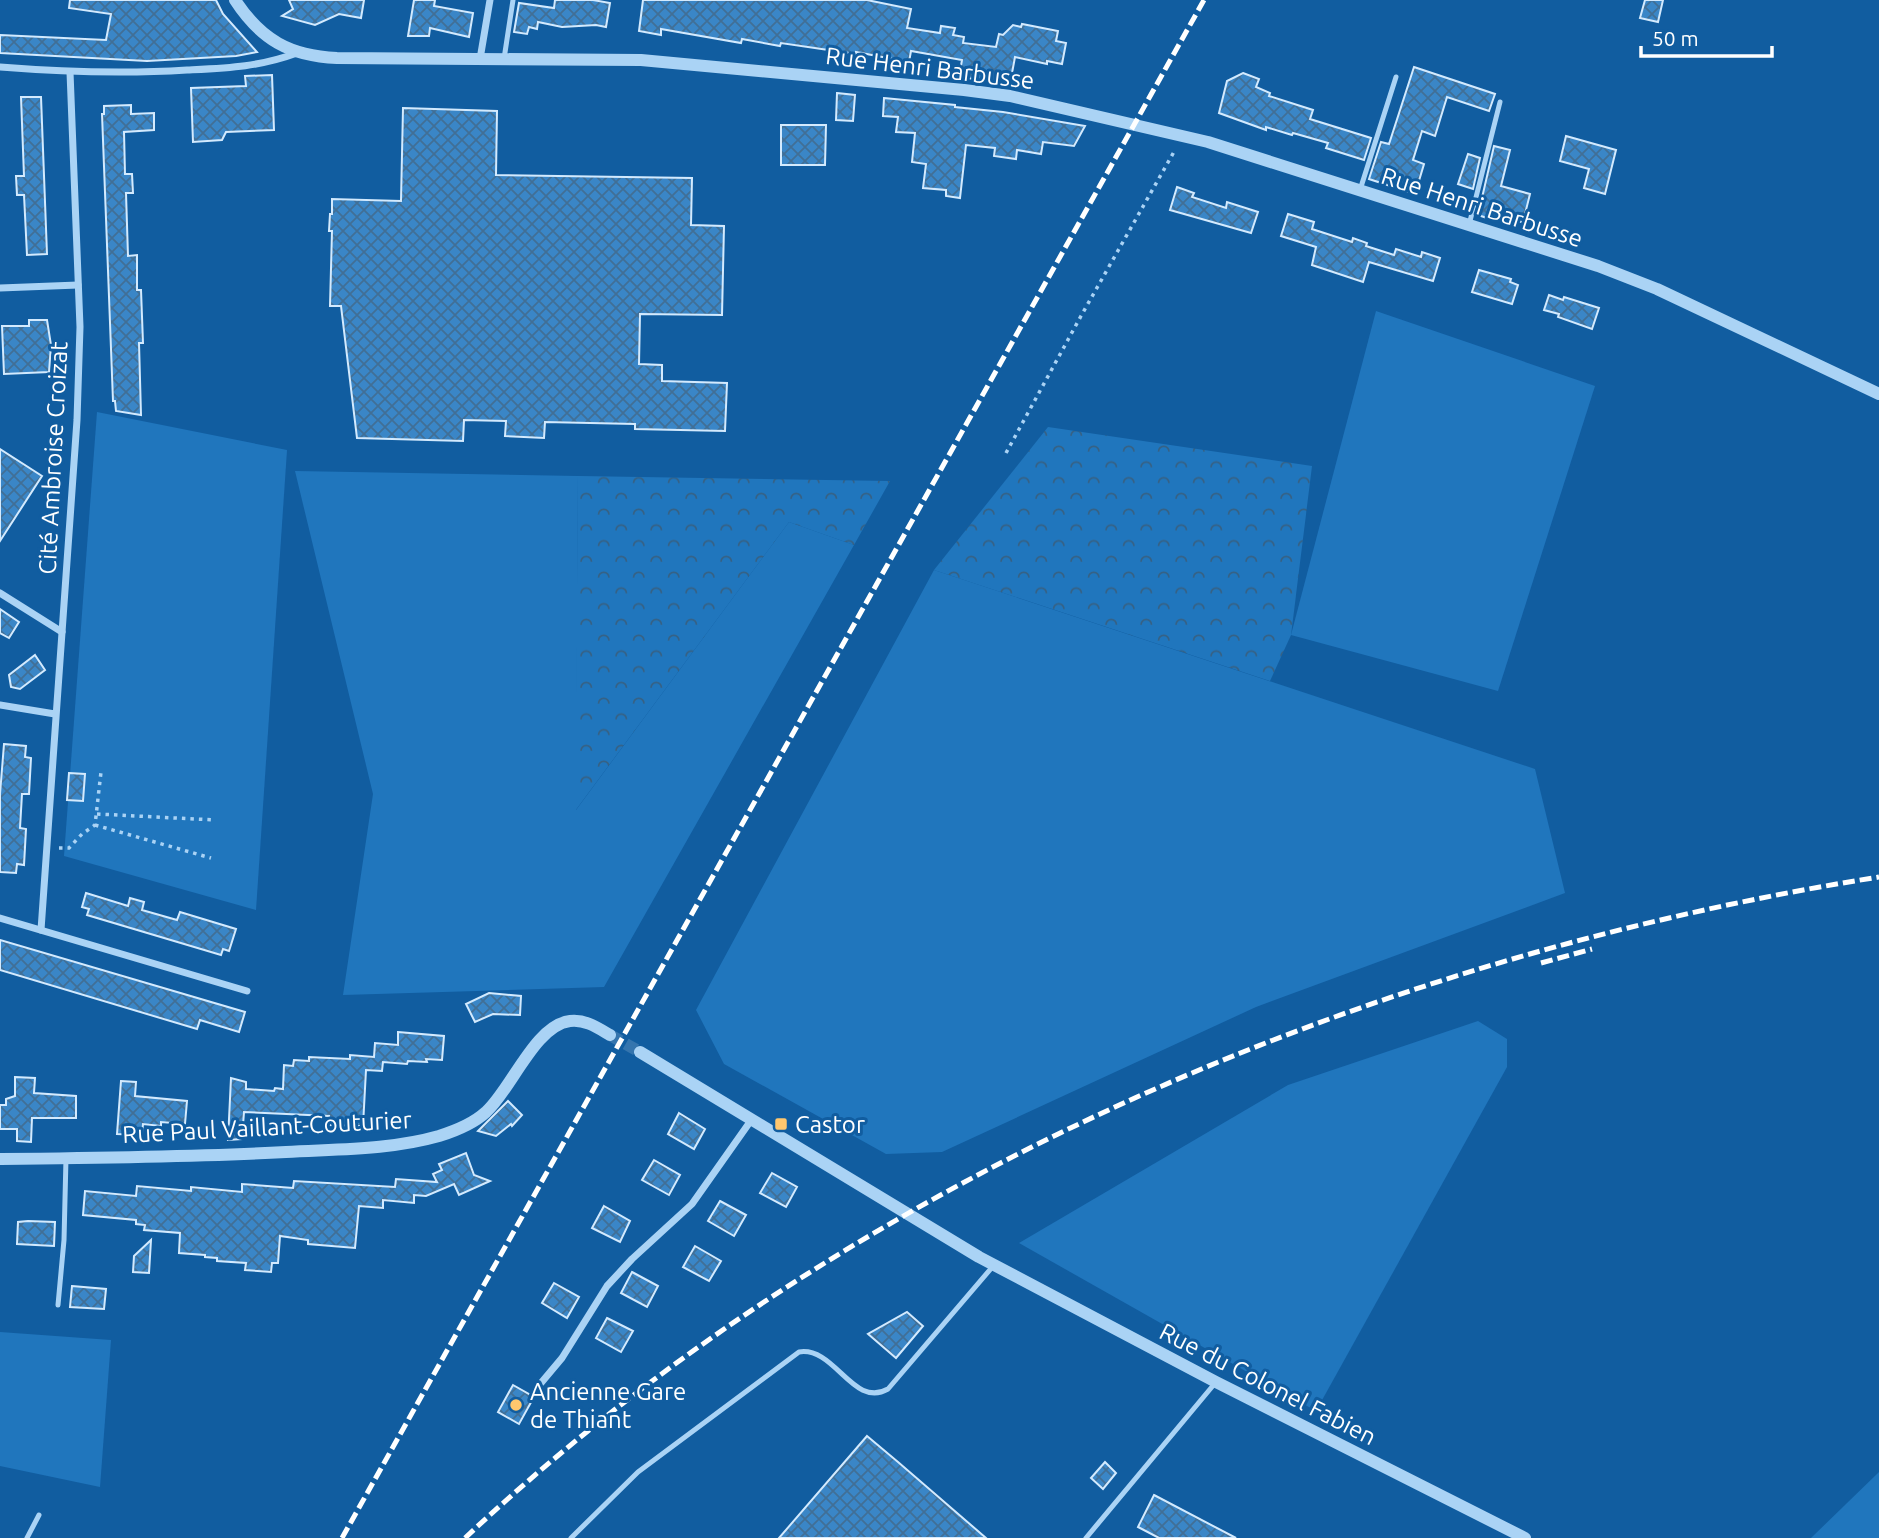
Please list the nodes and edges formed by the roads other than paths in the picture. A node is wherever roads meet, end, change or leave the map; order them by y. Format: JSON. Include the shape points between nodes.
{"nodes":[{"id":1,"x":235,"y":0,"type":"edge"},
{"id":2,"x":490,"y":0,"type":"edge"},
{"id":3,"x":513,"y":0,"type":"edge"},
{"id":4,"x":297,"y":53,"type":"junction"},
{"id":5,"x":480,"y":59,"type":"junction"},
{"id":6,"x":504,"y":59,"type":"junction"},
{"id":7,"x":0,"y":67,"type":"edge"},
{"id":8,"x":70,"y":72,"type":"junction"},
{"id":9,"x":1396,"y":78,"type":"dead end"},
{"id":10,"x":1500,"y":102,"type":"dead end"},
{"id":11,"x":1360,"y":190,"type":"junction"},
{"id":12,"x":1469,"y":225,"type":"junction"},
{"id":13,"x":78,"y":285,"type":"junction"},
{"id":14,"x":0,"y":288,"type":"edge"},
{"id":15,"x":1879,"y":394,"type":"edge"},
{"id":16,"x":0,"y":593,"type":"edge"},
{"id":17,"x":62,"y":632,"type":"junction"},
{"id":18,"x":0,"y":705,"type":"edge"},
{"id":19,"x":55,"y":714,"type":"junction"},
{"id":20,"x":0,"y":918,"type":"edge"},
{"id":21,"x":41,"y":930,"type":"junction"},
{"id":22,"x":247,"y":991,"type":"dead end"},
{"id":23,"x":610,"y":1035,"type":"tunnel mouth"},
{"id":24,"x":640,"y":1052,"type":"tunnel mouth"},
{"id":25,"x":752,"y":1119,"type":"junction"},
{"id":26,"x":0,"y":1158,"type":"edge"},
{"id":27,"x":66,"y":1158,"type":"junction"},
{"id":28,"x":994,"y":1265,"type":"junction"},
{"id":29,"x":58,"y":1304,"type":"dead end"},
{"id":30,"x":1216,"y":1382,"type":"junction"},
{"id":31,"x":541,"y":1383,"type":"dead end"},
{"id":32,"x":39,"y":1514,"type":"dead end"},
{"id":33,"x":27,"y":1538,"type":"edge"},
{"id":34,"x":571,"y":1538,"type":"edge"},
{"id":35,"x":1086,"y":1538,"type":"edge"},
{"id":36,"x":1525,"y":1538,"type":"edge"}],
"edges":[{"from":1,"to":4,"type":"street","name":"Rue Henri Barbusse","via":[[261,32]]},
{"from":2,"to":5,"type":"street"},
{"from":3,"to":6,"type":"lane"},
{"from":4,"to":5,"type":"street","name":"Rue Henri Barbusse","via":[[337,58]]},
{"from":4,"to":8,"type":"street","via":[[248,67]]},
{"from":5,"to":6,"type":"street","name":"Rue Henri Barbusse"},
{"from":6,"to":11,"type":"street","name":"Rue Henri Barbusse","via":[[641,60],[1023,99],[1184,136]]},
{"from":7,"to":8,"type":"street"},
{"from":8,"to":13,"type":"street","name":"Cité Ambroise Croizat"},
{"from":9,"to":11,"type":"lane"},
{"from":10,"to":12,"type":"lane"},
{"from":11,"to":12,"type":"street","name":"Rue Henri Barbusse"},
{"from":12,"to":15,"type":"street","name":"Rue Henri Barbusse","via":[[1618,273]]},
{"from":13,"to":14,"type":"street"},
{"from":13,"to":17,"type":"street","name":"Cité Ambroise Croizat","via":[[78,412]]},
{"from":16,"to":17,"type":"street"},
{"from":17,"to":19,"type":"street","name":"Cité Ambroise Croizat"},
{"from":18,"to":19,"type":"street"},
{"from":19,"to":21,"type":"street","name":"Cité Ambroise Croizat"},
{"from":20,"to":21,"type":"street"},
{"from":21,"to":22,"type":"street"},
{"from":23,"to":27,"type":"street","name":"Rue Paul Vaillant-Couturier","via":[[576,1020],[553,1028],[488,1110],[461,1127],[423,1139],[359,1148]]},
{"from":24,"to":25,"type":"street"},
{"from":25,"to":28,"type":"street"},
{"from":25,"to":31,"type":"street","via":[[692,1204],[607,1286]]},
{"from":26,"to":27,"type":"street","name":"Rue Paul Vaillant-Couturier"},
{"from":27,"to":29,"type":"lane"},
{"from":28,"to":30,"type":"street","name":"Rue du Colonel Fabien"},
{"from":28,"to":34,"type":"lane","via":[[888,1389],[878,1394],[864,1391],[821,1356],[799,1352],[644,1468]]},
{"from":30,"to":35,"type":"lane"},
{"from":30,"to":36,"type":"street","name":"Rue du Colonel Fabien"},
{"from":32,"to":33,"type":"lane"}]}
